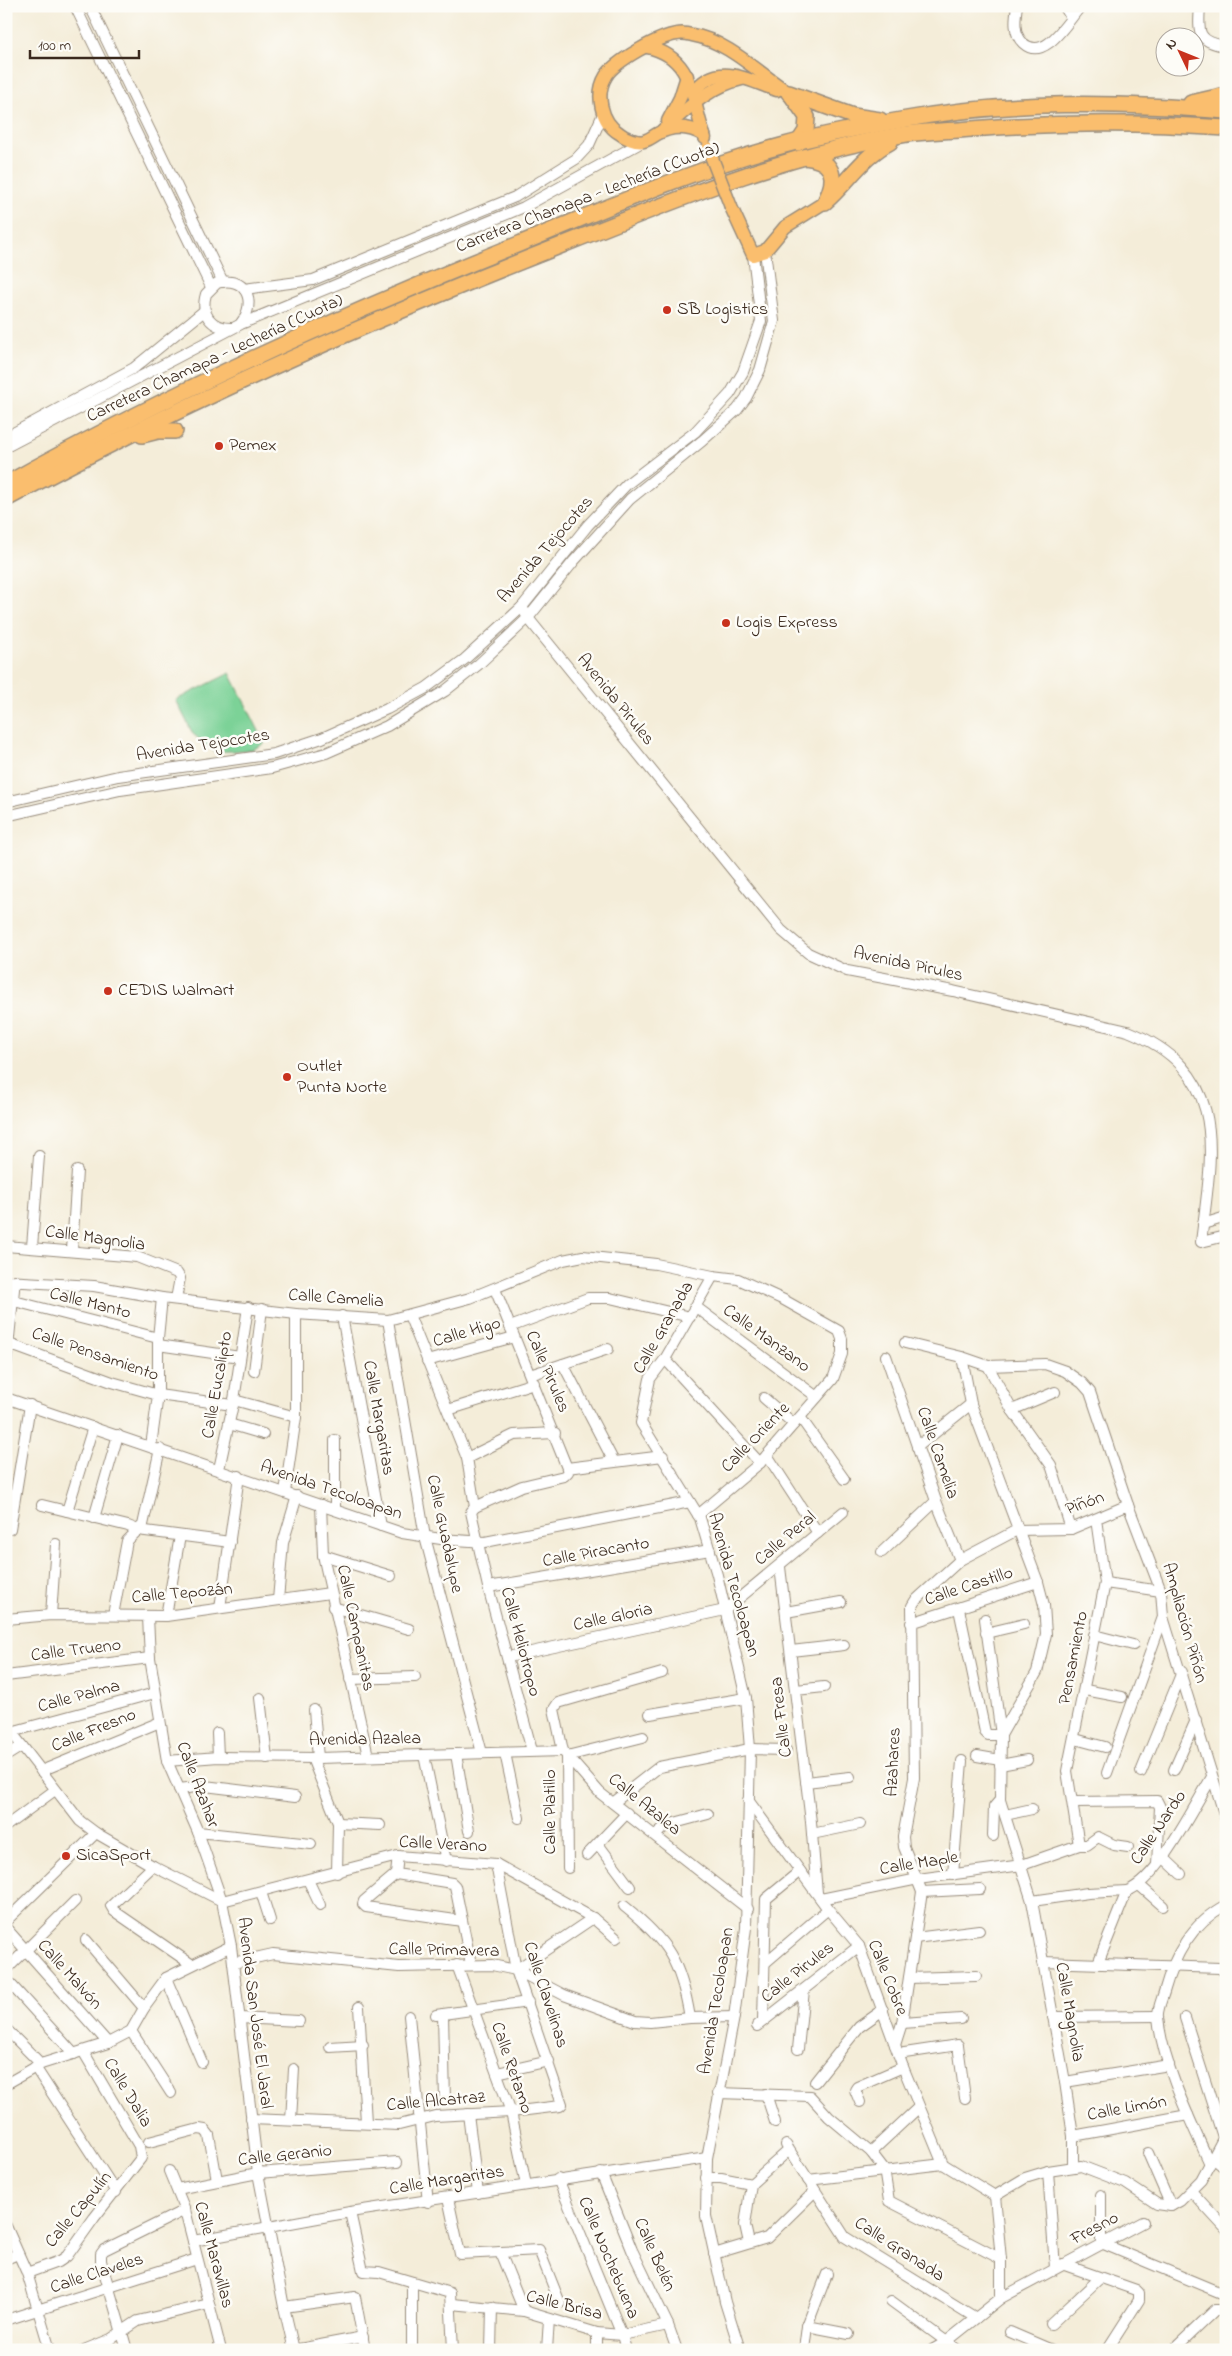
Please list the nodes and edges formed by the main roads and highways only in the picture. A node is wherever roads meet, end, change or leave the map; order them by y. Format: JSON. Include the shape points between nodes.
{"nodes":[{"id":1,"x":646,"y":46,"type":"junction"},
{"id":2,"x":687,"y":76,"type":"junction"},
{"id":3,"x":789,"y":93,"type":"junction"},
{"id":4,"x":1226,"y":96,"type":"edge"},
{"id":5,"x":693,"y":99,"type":"junction"},
{"id":6,"x":1168,"y":106,"type":"junction"},
{"id":7,"x":1226,"y":111,"type":"edge"},
{"id":8,"x":902,"y":127,"type":"junction"},
{"id":9,"x":1226,"y":128,"type":"edge"},
{"id":10,"x":661,"y":132,"type":"junction"},
{"id":11,"x":706,"y":142,"type":"junction"},
{"id":12,"x":798,"y":150,"type":"junction"},
{"id":13,"x":826,"y":202,"type":"junction"},
{"id":14,"x":286,"y":361,"type":"junction"},
{"id":15,"x":245,"y":393,"type":"dead end"},
{"id":16,"x":175,"y":431,"type":"dead end"},
{"id":17,"x":72,"y":463,"type":"junction"},
{"id":18,"x":6,"y":484,"type":"edge"},
{"id":19,"x":6,"y":499,"type":"edge"}],
"edges":[{"from":1,"to":2,"type":"main road","via":[[672,56]]},
{"from":1,"to":3,"type":"main road","via":[[677,34],[703,37],[744,60]]},
{"from":1,"to":10,"type":"main road","via":[[613,67],[605,76],[601,90],[603,114],[619,133],[632,140],[644,141]]},
{"from":2,"to":5,"type":"main road","name":"Avenida Tejocotes"},
{"from":2,"to":10,"type":"main road"},
{"from":3,"to":5,"type":"main road","via":[[742,79],[720,85]]},
{"from":3,"to":8,"type":"highway","via":[[853,116]]},
{"from":3,"to":12,"type":"highway","via":[[807,117],[806,131]]},
{"from":4,"to":6,"type":"highway"},
{"from":5,"to":10,"type":"main road"},
{"from":5,"to":11,"type":"main road","name":"Avenida Tejocotes"},
{"from":6,"to":7,"type":"highway","name":"Carretera Chamapa - Lechería (Cuota)"},
{"from":6,"to":8,"type":"highway","name":"Carretera Chamapa - Lechería (Cuota)","via":[[1022,107],[961,111]]},
{"from":8,"to":9,"type":"highway","name":"Carretera Chamapa - Lechería (Cuota)","via":[[1104,123]]},
{"from":8,"to":12,"type":"highway","name":"Carretera Chamapa - Lechería (Cuota)"},
{"from":8,"to":13,"type":"highway","via":[[872,153]]},
{"from":10,"to":11,"type":"main road","via":[[683,127],[695,130]]},
{"from":11,"to":13,"type":"main road","name":"Avenida Tejocotes","bridge":true,"via":[[731,207],[759,253],[784,227]]},
{"from":12,"to":13,"type":"highway","via":[[817,158],[829,168],[833,184]]},
{"from":12,"to":14,"type":"highway","name":"Carretera Chamapa - Lechería (Cuota)","via":[[499,269]]},
{"from":12,"to":18,"type":"highway","name":"Carretera Chamapa - Lechería (Cuota)","via":[[715,167],[353,314],[219,374],[64,451]]},
{"from":14,"to":15,"type":"highway","via":[[259,378]]},
{"from":14,"to":17,"type":"highway","name":"Carretera Chamapa - Lechería (Cuota)"},
{"from":16,"to":17,"type":"highway","via":[[143,434]]},
{"from":17,"to":19,"type":"highway","name":"Carretera Chamapa - Lechería (Cuota)"}]}
